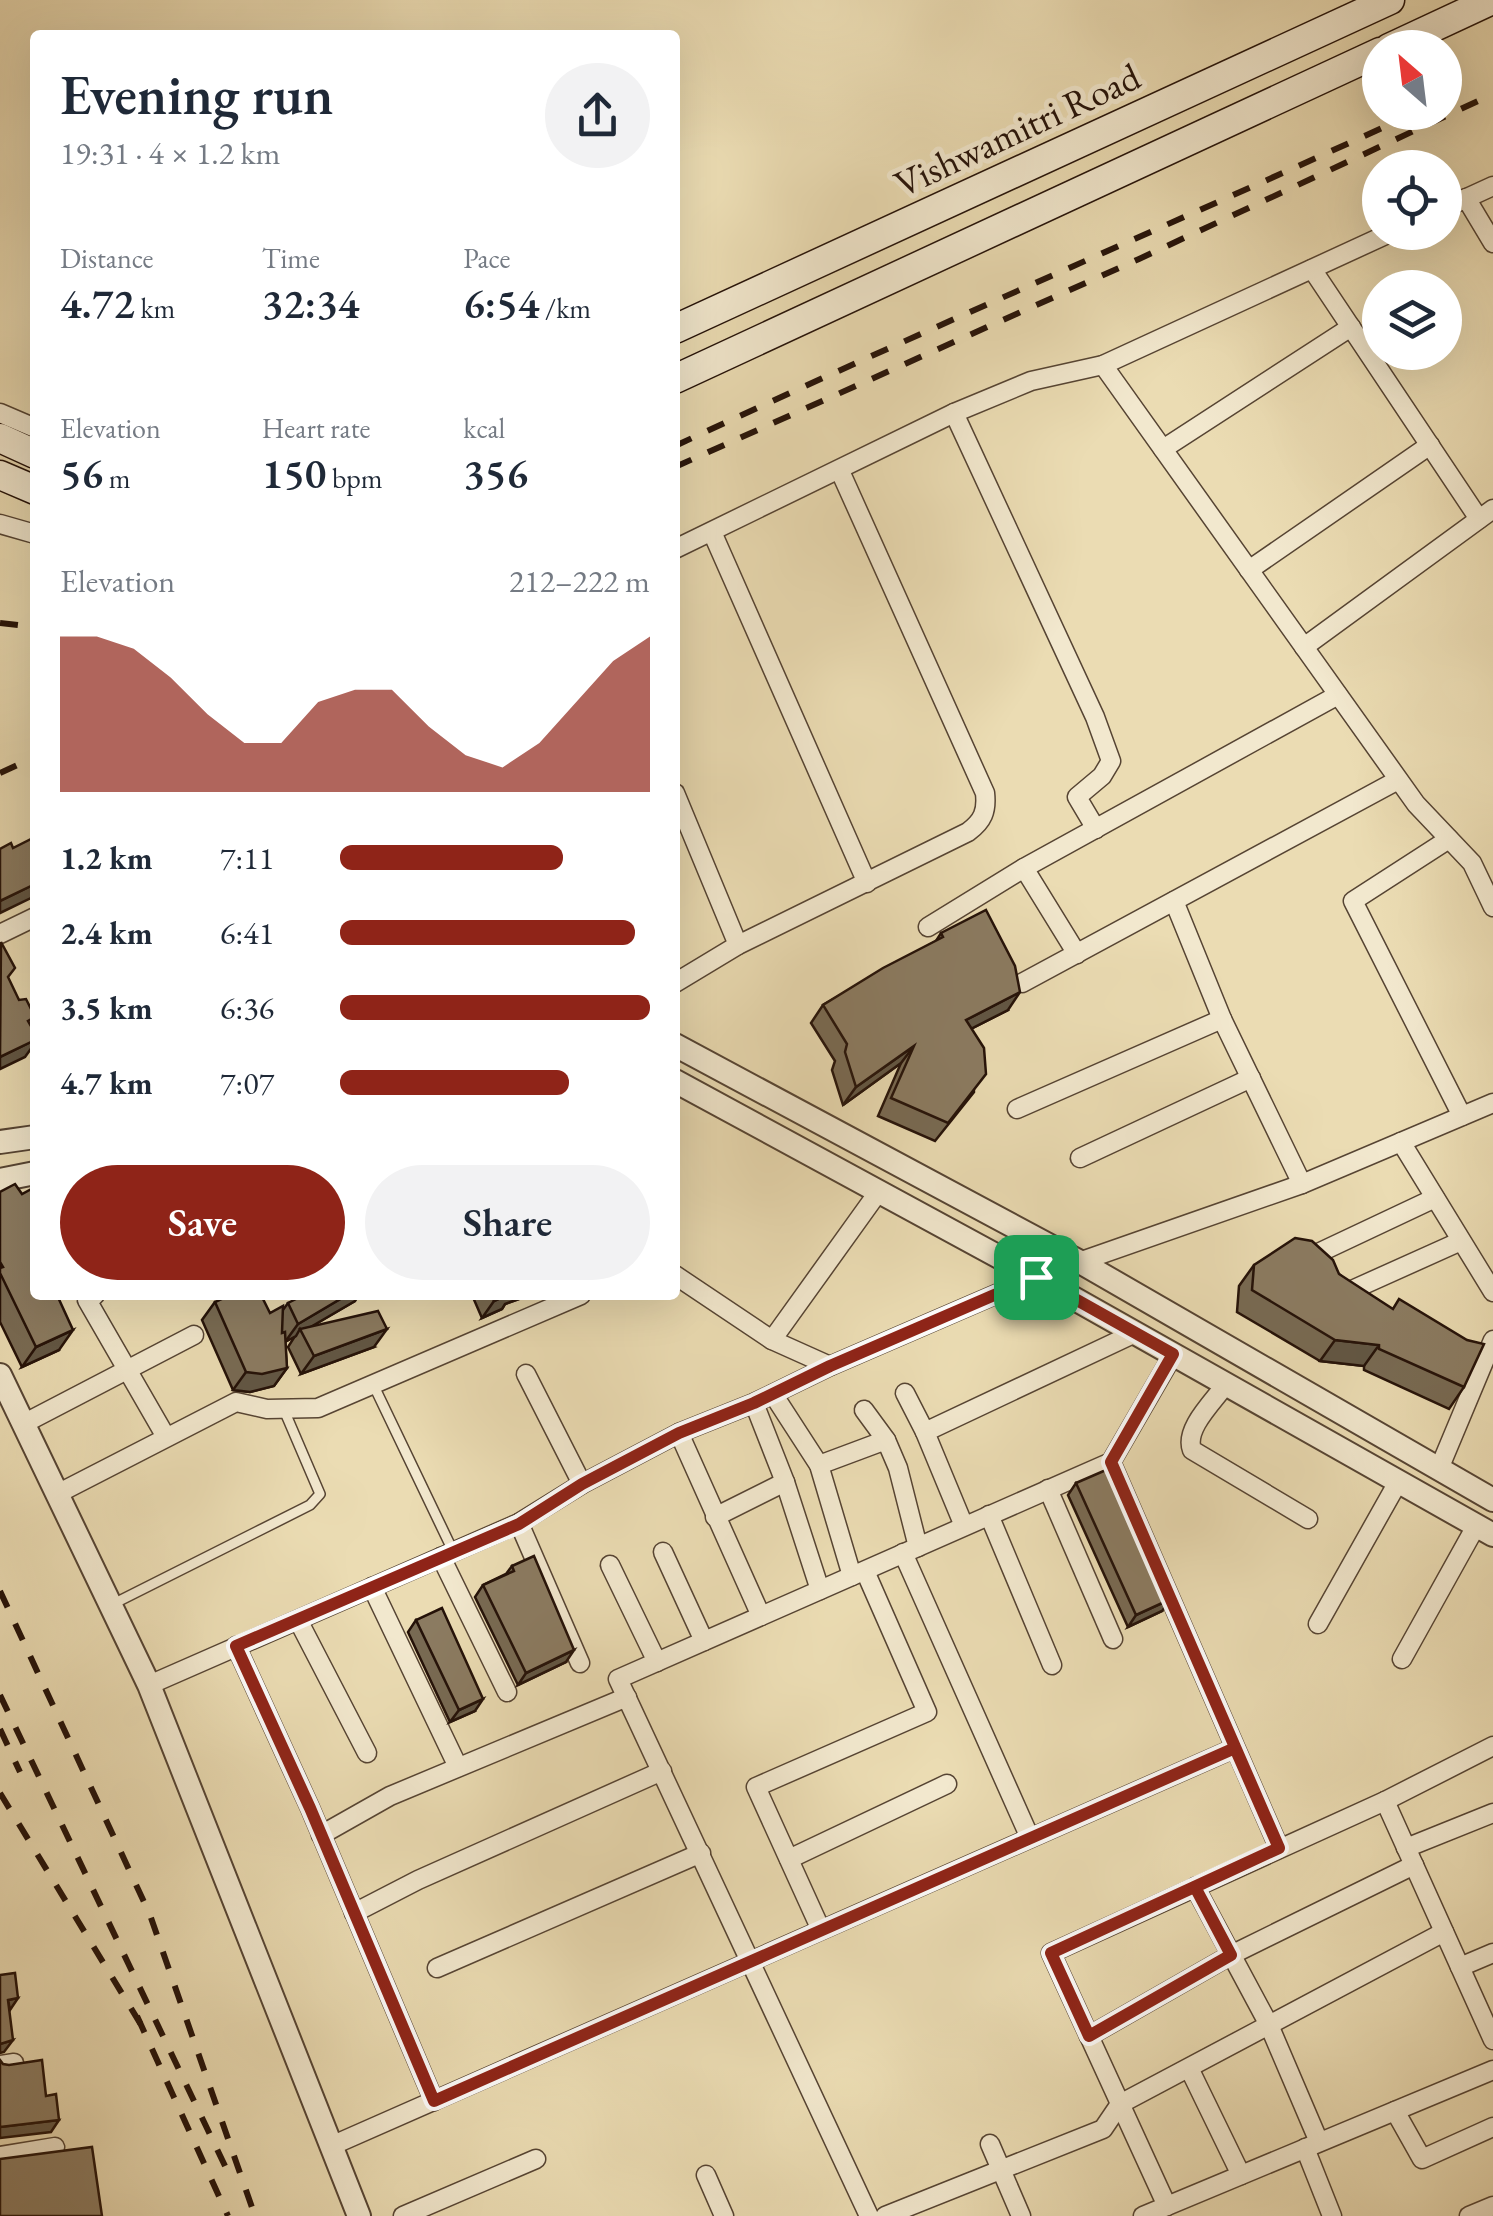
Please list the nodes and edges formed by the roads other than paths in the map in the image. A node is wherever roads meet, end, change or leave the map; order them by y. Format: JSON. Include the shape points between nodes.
{"nodes":[{"id":1,"x":1390,"y":0,"type":"edge"},
{"id":2,"x":1492,"y":0,"type":"edge"},
{"id":3,"x":1428,"y":30,"type":"edge"},
{"id":4,"x":1362,"y":60,"type":"edge"},
{"id":5,"x":1493,"y":186,"type":"edge"},
{"id":6,"x":1466,"y":198,"type":"junction"},
{"id":7,"x":1462,"y":200,"type":"edge"},
{"id":8,"x":1493,"y":243,"type":"edge"},
{"id":9,"x":1362,"y":246,"type":"edge"},
{"id":10,"x":1312,"y":270,"type":"junction"},
{"id":11,"x":680,"y":326,"type":"edge"},
{"id":12,"x":1350,"y":328,"type":"junction"},
{"id":13,"x":1103,"y":366,"type":"junction"},
{"id":14,"x":680,"y":378,"type":"edge"},
{"id":15,"x":0,"y":413,"type":"edge"},
{"id":16,"x":954,"y":413,"type":"junction"},
{"id":17,"x":30,"y":426,"type":"edge"},
{"id":18,"x":0,"y":438,"type":"edge"},
{"id":19,"x":1430,"y":445,"type":"junction"},
{"id":20,"x":1162,"y":448,"type":"junction"},
{"id":21,"x":30,"y":452,"type":"edge"},
{"id":22,"x":840,"y":471,"type":"junction"},
{"id":23,"x":0,"y":475,"type":"edge"},
{"id":24,"x":30,"y":488,"type":"edge"},
{"id":25,"x":1486,"y":514,"type":"edge"},
{"id":26,"x":0,"y":524,"type":"edge"},
{"id":27,"x":712,"y":532,"type":"junction"},
{"id":28,"x":30,"y":533,"type":"edge"},
{"id":29,"x":680,"y":547,"type":"edge"},
{"id":30,"x":1249,"y":570,"type":"junction"},
{"id":31,"x":1304,"y":647,"type":"junction"},
{"id":32,"x":1338,"y":695,"type":"junction"},
{"id":33,"x":1398,"y":780,"type":"junction"},
{"id":34,"x":680,"y":805,"type":"edge"},
{"id":35,"x":1096,"y":829,"type":"junction"},
{"id":36,"x":1449,"y":839,"type":"junction"},
{"id":37,"x":1024,"y":868,"type":"junction"},
{"id":38,"x":867,"y":883,"type":"junction"},
{"id":39,"x":1174,"y":901,"type":"junction"},
{"id":40,"x":1493,"y":907,"type":"edge"},
{"id":41,"x":30,"y":919,"type":"edge"},
{"id":42,"x":928,"y":927,"type":"dead end"},
{"id":43,"x":0,"y":934,"type":"edge"},
{"id":44,"x":738,"y":945,"type":"junction"},
{"id":45,"x":1077,"y":954,"type":"junction"},
{"id":46,"x":680,"y":980,"type":"edge"},
{"id":47,"x":1022,"y":984,"type":"edge"},
{"id":48,"x":1222,"y":1019,"type":"junction"},
{"id":49,"x":680,"y":1048,"type":"edge"},
{"id":50,"x":1251,"y":1078,"type":"junction"},
{"id":51,"x":680,"y":1084,"type":"edge"},
{"id":52,"x":1493,"y":1103,"type":"edge"},
{"id":53,"x":1017,"y":1108,"type":"dead end"},
{"id":54,"x":1462,"y":1116,"type":"junction"},
{"id":55,"x":30,"y":1138,"type":"edge"},
{"id":56,"x":0,"y":1142,"type":"edge"},
{"id":57,"x":1400,"y":1142,"type":"junction"},
{"id":58,"x":1080,"y":1158,"type":"dead end"},
{"id":59,"x":30,"y":1174,"type":"edge"},
{"id":60,"x":0,"y":1180,"type":"edge"},
{"id":61,"x":1302,"y":1184,"type":"junction"},
{"id":62,"x":878,"y":1191,"type":"junction"},
{"id":63,"x":1434,"y":1198,"type":"junction"},
{"id":64,"x":1461,"y":1241,"type":"junction"},
{"id":65,"x":1312,"y":1256,"type":"edge"},
{"id":66,"x":1080,"y":1262,"type":"junction"},
{"id":67,"x":680,"y":1277,"type":"edge"},
{"id":68,"x":1036,"y":1277,"type":"junction"},
{"id":69,"x":1352,"y":1290,"type":"edge"},
{"id":70,"x":1493,"y":1292,"type":"edge"},
{"id":71,"x":87,"y":1300,"type":"edge"},
{"id":72,"x":569,"y":1300,"type":"edge"},
{"id":73,"x":1133,"y":1334,"type":"junction"},
{"id":74,"x":194,"y":1336,"type":"dead end"},
{"id":75,"x":772,"y":1340,"type":"junction"},
{"id":76,"x":1493,"y":1340,"type":"edge"},
{"id":77,"x":1173,"y":1354,"type":"junction"},
{"id":78,"x":830,"y":1366,"type":"junction"},
{"id":79,"x":126,"y":1369,"type":"junction"},
{"id":80,"x":526,"y":1374,"type":"dead end"},
{"id":81,"x":0,"y":1375,"type":"edge"},
{"id":82,"x":374,"y":1384,"type":"junction"},
{"id":83,"x":1226,"y":1384,"type":"junction"},
{"id":84,"x":906,"y":1393,"type":"dead end"},
{"id":85,"x":773,"y":1394,"type":"junction"},
{"id":86,"x":754,"y":1403,"type":"junction"},
{"id":87,"x":284,"y":1410,"type":"junction"},
{"id":88,"x":864,"y":1410,"type":"dead end"},
{"id":89,"x":23,"y":1424,"type":"junction"},
{"id":90,"x":925,"y":1432,"type":"junction"},
{"id":91,"x":679,"y":1433,"type":"junction"},
{"id":92,"x":166,"y":1438,"type":"junction"},
{"id":93,"x":886,"y":1440,"type":"junction"},
{"id":94,"x":1111,"y":1462,"type":"junction"},
{"id":95,"x":819,"y":1465,"type":"junction"},
{"id":96,"x":1439,"y":1469,"type":"junction"},
{"id":97,"x":786,"y":1482,"type":"junction"},
{"id":98,"x":1398,"y":1482,"type":"junction"},
{"id":99,"x":582,"y":1484,"type":"junction"},
{"id":100,"x":1048,"y":1489,"type":"junction"},
{"id":101,"x":56,"y":1494,"type":"junction"},
{"id":102,"x":1493,"y":1500,"type":"edge"},
{"id":103,"x":990,"y":1515,"type":"junction"},
{"id":104,"x":715,"y":1518,"type":"junction"},
{"id":105,"x":1308,"y":1519,"type":"dead end"},
{"id":106,"x":519,"y":1524,"type":"junction"},
{"id":107,"x":964,"y":1526,"type":"junction"},
{"id":108,"x":1484,"y":1530,"type":"edge"},
{"id":109,"x":911,"y":1550,"type":"junction"},
{"id":110,"x":663,"y":1552,"type":"dead end"},
{"id":111,"x":447,"y":1554,"type":"junction"},
{"id":112,"x":610,"y":1566,"type":"dead end"},
{"id":113,"x":858,"y":1573,"type":"junction"},
{"id":114,"x":372,"y":1587,"type":"junction"},
{"id":115,"x":820,"y":1590,"type":"junction"},
{"id":116,"x":110,"y":1605,"type":"junction"},
{"id":117,"x":761,"y":1616,"type":"junction"},
{"id":118,"x":298,"y":1620,"type":"junction"},
{"id":119,"x":1318,"y":1624,"type":"dead end"},
{"id":120,"x":1113,"y":1639,"type":"dead end"},
{"id":121,"x":704,"y":1642,"type":"junction"},
{"id":122,"x":236,"y":1646,"type":"junction"},
{"id":123,"x":1402,"y":1659,"type":"dead end"},
{"id":124,"x":656,"y":1662,"type":"junction"},
{"id":125,"x":580,"y":1663,"type":"dead end"},
{"id":126,"x":1052,"y":1665,"type":"dead end"},
{"id":127,"x":149,"y":1684,"type":"junction"},
{"id":128,"x":507,"y":1692,"type":"dead end"},
{"id":129,"x":627,"y":1697,"type":"junction"},
{"id":130,"x":1493,"y":1746,"type":"edge"},
{"id":131,"x":1235,"y":1748,"type":"junction"},
{"id":132,"x":367,"y":1753,"type":"dead end"},
{"id":133,"x":458,"y":1767,"type":"junction"},
{"id":134,"x":662,"y":1771,"type":"junction"},
{"id":135,"x":948,"y":1784,"type":"dead end"},
{"id":136,"x":1385,"y":1802,"type":"junction"},
{"id":137,"x":1491,"y":1818,"type":"edge"},
{"id":138,"x":321,"y":1835,"type":"junction"},
{"id":139,"x":1030,"y":1838,"type":"junction"},
{"id":140,"x":1279,"y":1848,"type":"junction"},
{"id":141,"x":701,"y":1852,"type":"junction"},
{"id":142,"x":1410,"y":1857,"type":"junction"},
{"id":143,"x":789,"y":1859,"type":"junction"},
{"id":144,"x":1195,"y":1887,"type":"junction"},
{"id":145,"x":354,"y":1913,"type":"junction"},
{"id":146,"x":821,"y":1930,"type":"junction"},
{"id":147,"x":1444,"y":1932,"type":"junction"},
{"id":148,"x":1493,"y":1953,"type":"edge"},
{"id":149,"x":1231,"y":1955,"type":"junction"},
{"id":150,"x":752,"y":1960,"type":"junction"},
{"id":151,"x":1460,"y":1967,"type":"junction"},
{"id":152,"x":437,"y":1968,"type":"dead end"},
{"id":153,"x":1488,"y":2013,"type":"edge"},
{"id":154,"x":1268,"y":2026,"type":"junction"},
{"id":155,"x":1089,"y":2036,"type":"junction"},
{"id":156,"x":1493,"y":2040,"type":"edge"},
{"id":157,"x":1190,"y":2068,"type":"junction"},
{"id":158,"x":1493,"y":2070,"type":"edge"},
{"id":159,"x":434,"y":2101,"type":"junction"},
{"id":160,"x":1120,"y":2104,"type":"junction"},
{"id":161,"x":1396,"y":2110,"type":"junction"},
{"id":162,"x":1493,"y":2126,"type":"edge"},
{"id":163,"x":990,"y":2144,"type":"dead end"},
{"id":164,"x":1312,"y":2145,"type":"junction"},
{"id":165,"x":331,"y":2146,"type":"junction"},
{"id":166,"x":55,"y":2147,"type":"edge"},
{"id":167,"x":0,"y":2156,"type":"edge"},
{"id":168,"x":536,"y":2159,"type":"dead end"},
{"id":169,"x":1001,"y":2170,"type":"junction"},
{"id":170,"x":706,"y":2175,"type":"dead end"},
{"id":171,"x":1241,"y":2175,"type":"junction"},
{"id":172,"x":1167,"y":2206,"type":"junction"},
{"id":173,"x":1493,"y":2206,"type":"edge"},
{"id":174,"x":358,"y":2216,"type":"edge"},
{"id":175,"x":402,"y":2216,"type":"edge"},
{"id":176,"x":724,"y":2216,"type":"edge"},
{"id":177,"x":869,"y":2216,"type":"edge"},
{"id":178,"x":885,"y":2216,"type":"edge"},
{"id":179,"x":1021,"y":2216,"type":"edge"},
{"id":180,"x":1143,"y":2216,"type":"edge"},
{"id":181,"x":1332,"y":2216,"type":"edge"},
{"id":182,"x":1469,"y":2216,"type":"edge"}],
"edges":[{"from":1,"to":11,"type":"main road","name":"Vishwamitri Road"},
{"from":2,"to":3,"type":"main road"},
{"from":4,"to":14,"type":"main road"},
{"from":5,"to":6,"type":"street"},
{"from":6,"to":7,"type":"street"},
{"from":6,"to":8,"type":"street"},
{"from":9,"to":10,"type":"street"},
{"from":10,"to":12,"type":"street"},
{"from":10,"to":13,"type":"street"},
{"from":12,"to":19,"type":"street"},
{"from":12,"to":20,"type":"street"},
{"from":13,"to":16,"type":"street","via":[[1031,381]]},
{"from":13,"to":20,"type":"street"},
{"from":15,"to":17,"type":"street"},
{"from":16,"to":22,"type":"street"},
{"from":16,"to":35,"type":"street","via":[[1111,761],[1077,797]]},
{"from":18,"to":21,"type":"main road"},
{"from":19,"to":25,"type":"street"},
{"from":19,"to":30,"type":"street"},
{"from":20,"to":30,"type":"street"},
{"from":22,"to":27,"type":"street"},
{"from":22,"to":38,"type":"street","via":[[985,793],[986,808],[968,832]]},
{"from":23,"to":24,"type":"main road"},
{"from":25,"to":31,"type":"street"},
{"from":26,"to":28,"type":"street"},
{"from":27,"to":29,"type":"street"},
{"from":27,"to":38,"type":"street"},
{"from":30,"to":31,"type":"street"},
{"from":31,"to":32,"type":"street"},
{"from":32,"to":33,"type":"street"},
{"from":32,"to":35,"type":"street"},
{"from":33,"to":36,"type":"street"},
{"from":33,"to":39,"type":"street"},
{"from":34,"to":44,"type":"street"},
{"from":35,"to":37,"type":"street"},
{"from":36,"to":40,"type":"street","via":[[1472,863]]},
{"from":36,"to":54,"type":"street","via":[[1353,900]]},
{"from":37,"to":42,"type":"street"},
{"from":37,"to":45,"type":"street"},
{"from":38,"to":44,"type":"street"},
{"from":39,"to":45,"type":"street"},
{"from":39,"to":48,"type":"street"},
{"from":41,"to":43,"type":"street"},
{"from":44,"to":46,"type":"street"},
{"from":45,"to":47,"type":"street"},
{"from":48,"to":50,"type":"street"},
{"from":48,"to":53,"type":"street"},
{"from":49,"to":66,"type":"street"},
{"from":50,"to":58,"type":"street"},
{"from":50,"to":61,"type":"street"},
{"from":51,"to":62,"type":"street"},
{"from":52,"to":54,"type":"street"},
{"from":54,"to":57,"type":"street"},
{"from":55,"to":56,"type":"street"},
{"from":57,"to":61,"type":"street"},
{"from":57,"to":63,"type":"street"},
{"from":59,"to":60,"type":"street"},
{"from":61,"to":66,"type":"street"},
{"from":62,"to":68,"type":"street"},
{"from":62,"to":75,"type":"street"},
{"from":63,"to":64,"type":"street"},
{"from":63,"to":65,"type":"street"},
{"from":64,"to":69,"type":"street"},
{"from":64,"to":70,"type":"street"},
{"from":66,"to":68,"type":"street"},
{"from":66,"to":96,"type":"street"},
{"from":67,"to":75,"type":"street"},
{"from":68,"to":73,"type":"street"},
{"from":68,"to":78,"type":"street"},
{"from":71,"to":79,"type":"street"},
{"from":72,"to":82,"type":"street"},
{"from":73,"to":77,"type":"street"},
{"from":73,"to":90,"type":"street"},
{"from":74,"to":79,"type":"street"},
{"from":75,"to":78,"type":"street"},
{"from":76,"to":96,"type":"street"},
{"from":77,"to":83,"type":"street"},
{"from":77,"to":94,"type":"street"},
{"from":78,"to":85,"type":"street"},
{"from":79,"to":89,"type":"street"},
{"from":79,"to":92,"type":"street"},
{"from":80,"to":99,"type":"street"},
{"from":81,"to":89,"type":"street"},
{"from":82,"to":87,"type":"street","via":[[318,1408]]},
{"from":82,"to":111,"type":"lane"},
{"from":83,"to":98,"type":"street"},
{"from":83,"to":105,"type":"street","via":[[1190,1434],[1192,1450]]},
{"from":84,"to":90,"type":"street"},
{"from":85,"to":86,"type":"street"},
{"from":85,"to":95,"type":"street"},
{"from":86,"to":91,"type":"street"},
{"from":86,"to":97,"type":"street"},
{"from":87,"to":92,"type":"street","via":[[236,1402]]},
{"from":87,"to":116,"type":"lane","via":[[320,1494],[310,1505]]},
{"from":88,"to":93,"type":"street"},
{"from":89,"to":101,"type":"street"},
{"from":90,"to":107,"type":"street"},
{"from":91,"to":99,"type":"street"},
{"from":91,"to":104,"type":"street"},
{"from":92,"to":101,"type":"street"},
{"from":93,"to":95,"type":"street"},
{"from":93,"to":109,"type":"street","via":[[898,1468]]},
{"from":94,"to":100,"type":"street"},
{"from":94,"to":131,"type":"street"},
{"from":95,"to":113,"type":"street"},
{"from":96,"to":102,"type":"street"},
{"from":97,"to":104,"type":"street"},
{"from":97,"to":115,"type":"street"},
{"from":98,"to":108,"type":"street"},
{"from":98,"to":119,"type":"street"},
{"from":99,"to":106,"type":"street"},
{"from":100,"to":103,"type":"street"},
{"from":100,"to":120,"type":"street"},
{"from":101,"to":116,"type":"street"},
{"from":103,"to":107,"type":"street"},
{"from":103,"to":126,"type":"street"},
{"from":104,"to":117,"type":"street"},
{"from":106,"to":111,"type":"street"},
{"from":106,"to":125,"type":"street"},
{"from":107,"to":109,"type":"street"},
{"from":108,"to":123,"type":"street"},
{"from":109,"to":113,"type":"street"},
{"from":109,"to":139,"type":"street"},
{"from":110,"to":121,"type":"street"},
{"from":111,"to":114,"type":"street"},
{"from":111,"to":128,"type":"street"},
{"from":112,"to":124,"type":"street"},
{"from":113,"to":115,"type":"street"},
{"from":113,"to":143,"type":"street","via":[[927,1712],[756,1787]]},
{"from":114,"to":118,"type":"street"},
{"from":114,"to":133,"type":"street"},
{"from":115,"to":117,"type":"street"},
{"from":116,"to":127,"type":"street"},
{"from":117,"to":121,"type":"street"},
{"from":118,"to":122,"type":"street"},
{"from":118,"to":132,"type":"street"},
{"from":121,"to":124,"type":"street"},
{"from":122,"to":127,"type":"street"},
{"from":122,"to":138,"type":"street"},
{"from":124,"to":129,"type":"street","via":[[618,1679]]},
{"from":127,"to":165,"type":"street"},
{"from":129,"to":133,"type":"street"},
{"from":129,"to":134,"type":"street"},
{"from":130,"to":136,"type":"street"},
{"from":131,"to":139,"type":"street"},
{"from":131,"to":140,"type":"street"},
{"from":133,"to":138,"type":"street"},
{"from":134,"to":141,"type":"street"},
{"from":134,"to":145,"type":"street"},
{"from":135,"to":143,"type":"street"},
{"from":136,"to":140,"type":"street"},
{"from":136,"to":142,"type":"street"},
{"from":137,"to":142,"type":"street"},
{"from":138,"to":145,"type":"street"},
{"from":139,"to":146,"type":"street"},
{"from":140,"to":144,"type":"street"},
{"from":141,"to":150,"type":"street"},
{"from":141,"to":152,"type":"street"},
{"from":142,"to":147,"type":"street"},
{"from":142,"to":149,"type":"street"},
{"from":143,"to":146,"type":"street"},
{"from":144,"to":149,"type":"street"},
{"from":144,"to":155,"type":"street","via":[[1051,1953]]},
{"from":145,"to":159,"type":"street"},
{"from":146,"to":150,"type":"street"},
{"from":147,"to":151,"type":"street"},
{"from":147,"to":154,"type":"street"},
{"from":148,"to":151,"type":"street"},
{"from":149,"to":154,"type":"street"},
{"from":149,"to":155,"type":"street"},
{"from":150,"to":159,"type":"street"},
{"from":150,"to":177,"type":"street"},
{"from":151,"to":153,"type":"street"},
{"from":153,"to":156,"type":"street"},
{"from":154,"to":157,"type":"street"},
{"from":154,"to":164,"type":"street"},
{"from":155,"to":160,"type":"street"},
{"from":157,"to":160,"type":"street"},
{"from":157,"to":171,"type":"street"},
{"from":158,"to":161,"type":"street"},
{"from":159,"to":165,"type":"street"},
{"from":160,"to":169,"type":"street","via":[[1103,2129]]},
{"from":160,"to":172,"type":"street"},
{"from":161,"to":162,"type":"street","via":[[1422,2159]]},
{"from":161,"to":164,"type":"street"},
{"from":163,"to":169,"type":"street"},
{"from":164,"to":171,"type":"street"},
{"from":164,"to":181,"type":"street"},
{"from":165,"to":174,"type":"street"},
{"from":166,"to":167,"type":"street"},
{"from":168,"to":175,"type":"street"},
{"from":169,"to":178,"type":"street"},
{"from":169,"to":179,"type":"street"},
{"from":170,"to":176,"type":"street"},
{"from":171,"to":172,"type":"street"},
{"from":172,"to":180,"type":"street"},
{"from":173,"to":182,"type":"street"}]}
